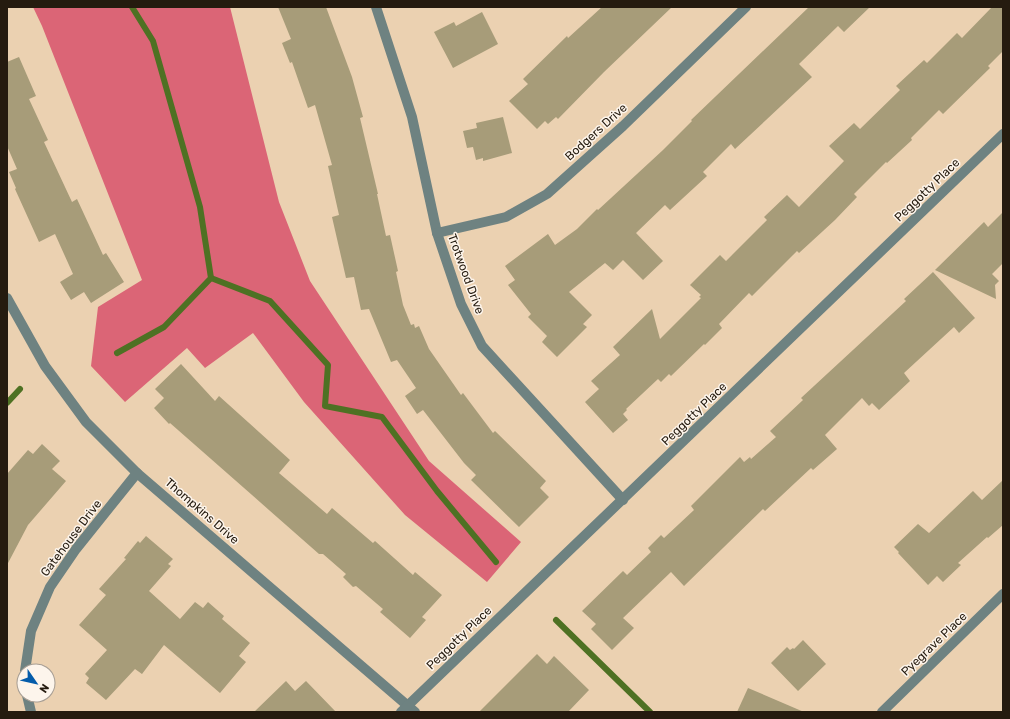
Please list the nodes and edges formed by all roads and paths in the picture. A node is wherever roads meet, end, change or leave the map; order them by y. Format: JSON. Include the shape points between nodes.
{"nodes":[{"id":1,"x":376,"y":7,"type":"edge"},
{"id":2,"x":746,"y":7,"type":"edge"},
{"id":3,"x":1003,"y":134,"type":"edge"},
{"id":4,"x":437,"y":233,"type":"junction"},
{"id":5,"x":7,"y":298,"type":"edge"},
{"id":6,"x":137,"y":473,"type":"junction"},
{"id":7,"x":623,"y":500,"type":"junction"},
{"id":8,"x":1003,"y":594,"type":"edge"},
{"id":9,"x":26,"y":663,"type":"edge"},
{"id":10,"x":408,"y":710,"type":"edge"},
{"id":11,"x":882,"y":712,"type":"edge"}],
"edges":[{"from":1,"to":4,"type":"street","name":"Trotwood Drive","via":[[412,117]]},
{"from":2,"to":4,"type":"street","name":"Bodgers Drive","via":[[623,126],[547,194],[506,217]]},
{"from":3,"to":7,"type":"street","name":"Peggotty Place"},
{"from":4,"to":7,"type":"street","name":"Trotwood Drive","via":[[461,304],[482,346]]},
{"from":5,"to":6,"type":"street","name":"Thompkins Drive","via":[[46,366],[86,422]]},
{"from":6,"to":9,"type":"street","name":"Gatehouse Drive","via":[[76,549],[50,587],[31,631]]},
{"from":6,"to":10,"type":"street","name":"Thompkins Drive"},
{"from":7,"to":10,"type":"street","name":"Peggotty Place"},
{"from":8,"to":11,"type":"street","name":"Pyegrave Place"}]}
